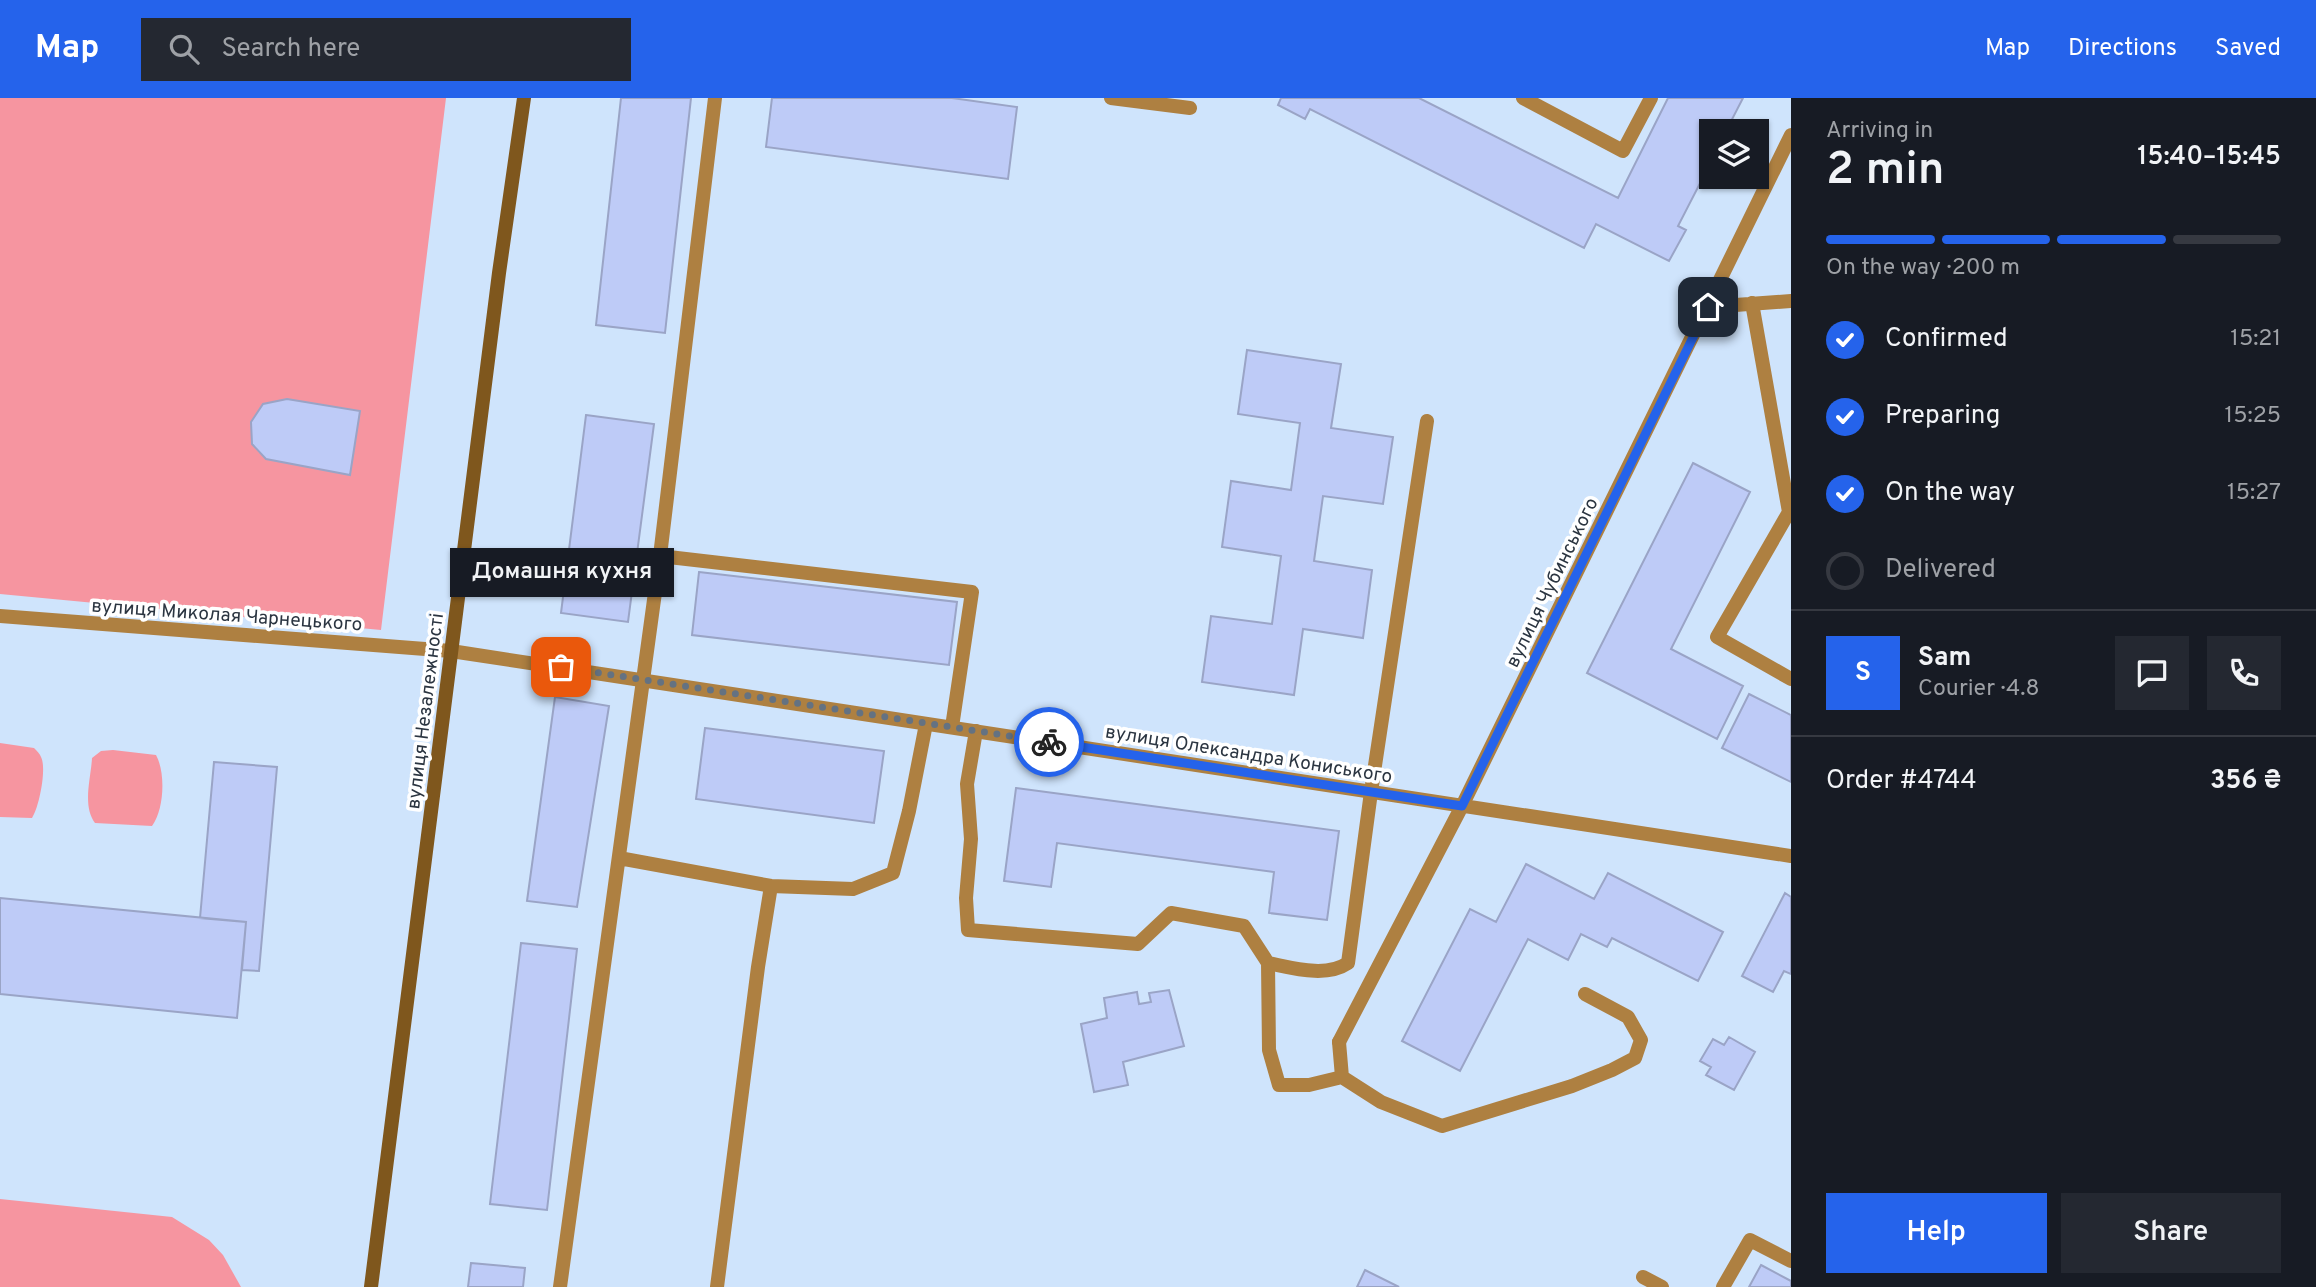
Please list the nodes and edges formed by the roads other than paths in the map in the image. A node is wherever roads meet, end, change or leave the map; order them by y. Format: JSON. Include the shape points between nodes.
{"nodes":[{"id":1,"x":524,"y":98,"type":"edge"},
{"id":2,"x":715,"y":98,"type":"edge"},
{"id":3,"x":1111,"y":98,"type":"edge"},
{"id":4,"x":1523,"y":98,"type":"edge"},
{"id":5,"x":1651,"y":98,"type":"edge"},
{"id":6,"x":1190,"y":108,"type":"dead end"},
{"id":7,"x":1791,"y":135,"type":"edge"},
{"id":8,"x":1791,"y":301,"type":"edge"},
{"id":9,"x":1752,"y":303,"type":"junction"},
{"id":10,"x":1708,"y":307,"type":"junction"},
{"id":11,"x":1427,"y":421,"type":"dead end"},
{"id":12,"x":660,"y":556,"type":"junction"},
{"id":13,"x":0,"y":616,"type":"edge"},
{"id":14,"x":451,"y":651,"type":"junction"},
{"id":15,"x":1791,"y":679,"type":"edge"},
{"id":16,"x":643,"y":680,"type":"junction"},
{"id":17,"x":926,"y":724,"type":"junction"},
{"id":18,"x":952,"y":727,"type":"junction"},
{"id":19,"x":976,"y":731,"type":"junction"},
{"id":20,"x":1371,"y":792,"type":"junction"},
{"id":21,"x":1462,"y":806,"type":"junction"},
{"id":22,"x":1791,"y":856,"type":"edge"},
{"id":23,"x":619,"y":858,"type":"junction"},
{"id":24,"x":771,"y":886,"type":"junction"},
{"id":25,"x":1268,"y":963,"type":"junction"},
{"id":26,"x":1585,"y":994,"type":"dead end"},
{"id":27,"x":1342,"y":1077,"type":"junction"},
{"id":28,"x":1791,"y":1261,"type":"edge"},
{"id":29,"x":1643,"y":1277,"type":"dead end"},
{"id":30,"x":371,"y":1287,"type":"edge"},
{"id":31,"x":561,"y":1287,"type":"edge"},
{"id":32,"x":717,"y":1287,"type":"edge"},
{"id":33,"x":1662,"y":1287,"type":"edge"},
{"id":34,"x":1723,"y":1287,"type":"edge"}],
"edges":[{"from":1,"to":14,"type":"main road","name":"вулиця Незалежності"},
{"from":2,"to":12,"type":"street"},
{"from":3,"to":6,"type":"street"},
{"from":4,"to":5,"type":"street","via":[[1623,151]]},
{"from":7,"to":10,"type":"street","name":"вулиця Чубинського"},
{"from":8,"to":9,"type":"street"},
{"from":9,"to":10,"type":"street"},
{"from":9,"to":15,"type":"street","via":[[1789,512],[1717,637]]},
{"from":10,"to":21,"type":"street","name":"вулиця Чубинського"},
{"from":11,"to":20,"type":"street"},
{"from":12,"to":16,"type":"street"},
{"from":12,"to":18,"type":"street","via":[[972,592]]},
{"from":13,"to":14,"type":"street","name":"вулиця Миколая Чарнецького"},
{"from":14,"to":16,"type":"street","name":"вулиця Олександра Кониського"},
{"from":14,"to":30,"type":"main road","name":"вулиця Незалежності"},
{"from":16,"to":17,"type":"street","name":"вулиця Олександра Кониського"},
{"from":16,"to":23,"type":"street"},
{"from":17,"to":18,"type":"street","name":"вулиця Олександра Кониського"},
{"from":17,"to":24,"type":"street","via":[[893,873],[853,889]]},
{"from":18,"to":19,"type":"street","name":"вулиця Олександра Кониського"},
{"from":19,"to":20,"type":"street","name":"вулиця Олександра Кониського"},
{"from":19,"to":25,"type":"street","via":[[967,784],[971,839],[968,930],[1138,944],[1171,913],[1244,926]]},
{"from":20,"to":21,"type":"street","name":"вулиця Олександра Кониського"},
{"from":20,"to":25,"type":"street","via":[[1348,963],[1312,971]]},
{"from":21,"to":22,"type":"street","name":"вулиця Олександра Кониського"},
{"from":21,"to":27,"type":"street","name":"вулиця Чубинського","via":[[1339,1042]]},
{"from":23,"to":24,"type":"street"},
{"from":23,"to":31,"type":"street"},
{"from":24,"to":32,"type":"street"},
{"from":25,"to":27,"type":"street","via":[[1269,1050],[1279,1085],[1309,1085]]},
{"from":26,"to":27,"type":"street","via":[[1628,1017],[1642,1040],[1635,1058],[1572,1086],[1443,1126],[1381,1102]]},
{"from":28,"to":34,"type":"street","via":[[1750,1240]]},
{"from":29,"to":33,"type":"street"}]}
